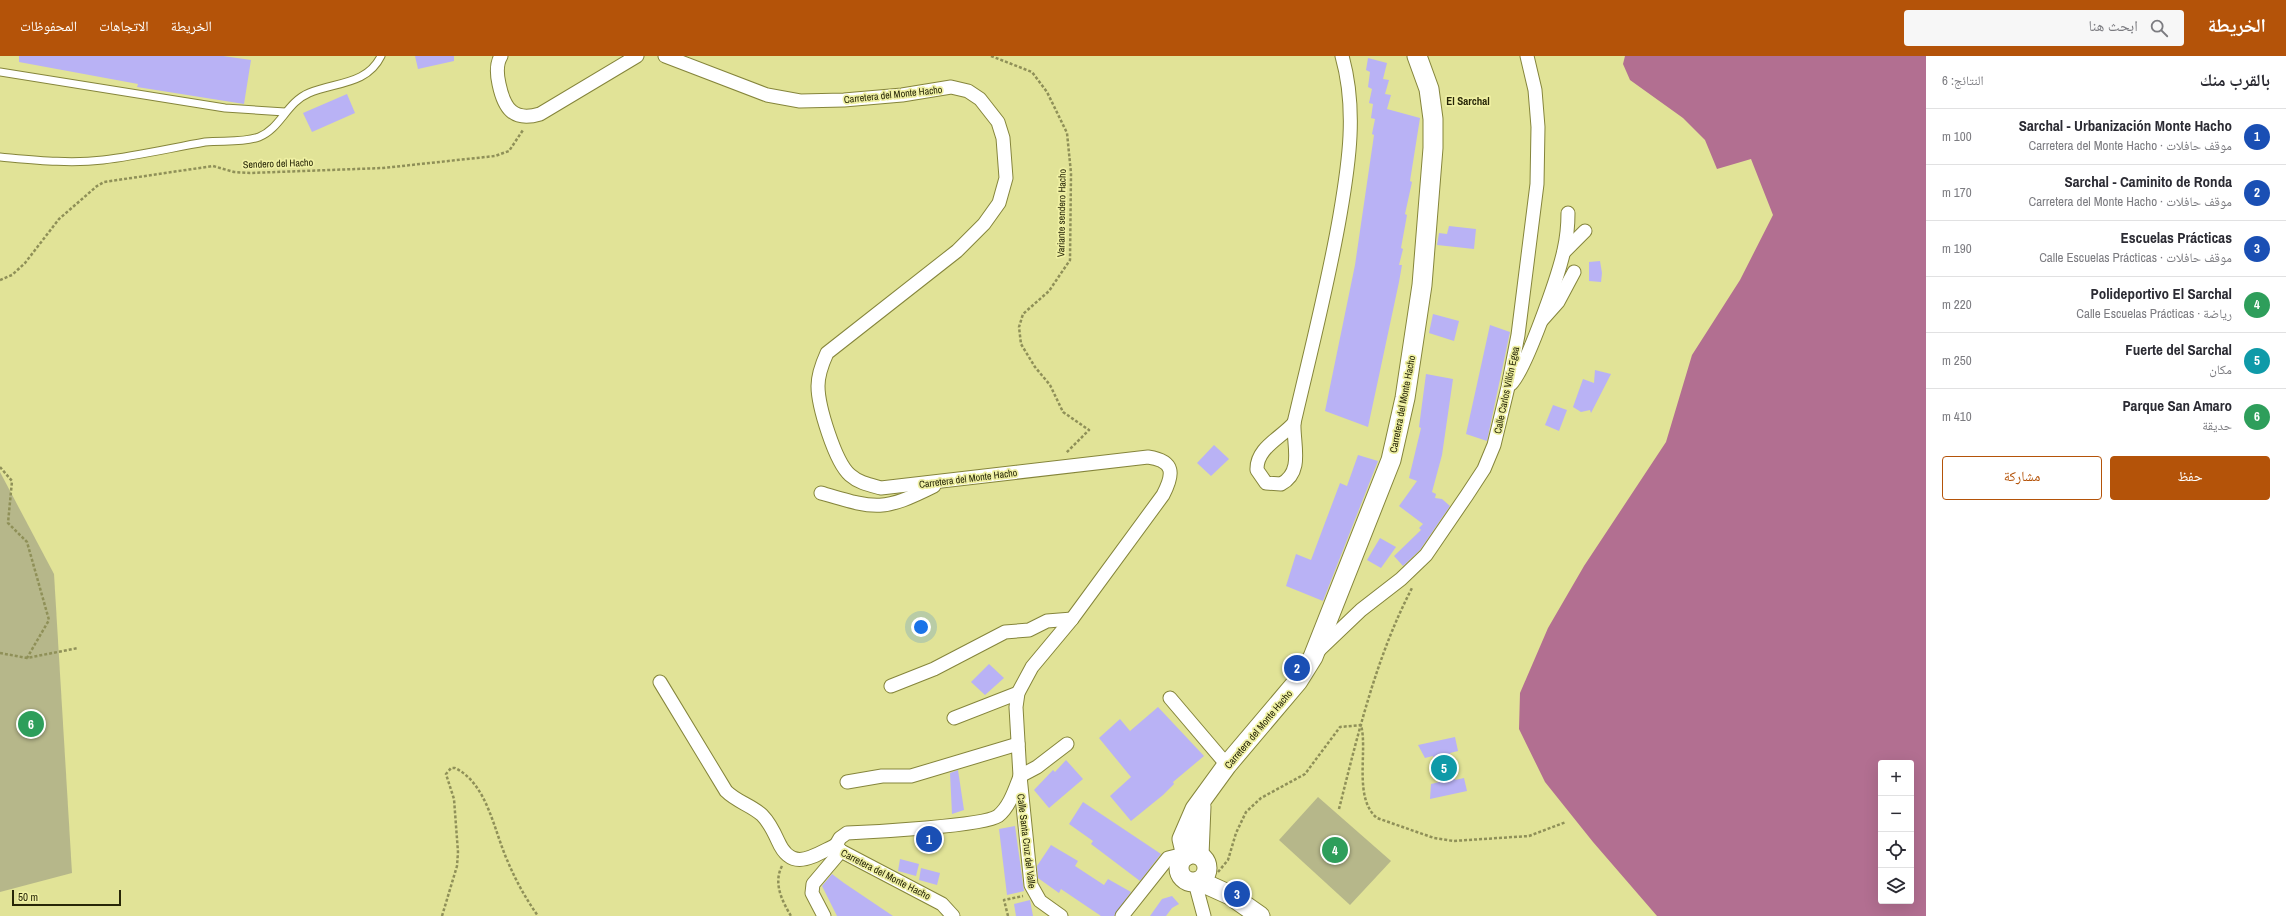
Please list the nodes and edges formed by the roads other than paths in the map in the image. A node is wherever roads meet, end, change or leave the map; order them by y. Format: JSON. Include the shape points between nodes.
{"nodes":[{"id":1,"x":381,"y":56,"type":"edge"},
{"id":2,"x":501,"y":56,"type":"edge"},
{"id":3,"x":637,"y":56,"type":"edge"},
{"id":4,"x":665,"y":56,"type":"edge"},
{"id":5,"x":1342,"y":56,"type":"edge"},
{"id":6,"x":1417,"y":56,"type":"edge"},
{"id":7,"x":1527,"y":56,"type":"edge"},
{"id":8,"x":0,"y":72,"type":"edge"},
{"id":9,"x":285,"y":112,"type":"junction"},
{"id":10,"x":0,"y":157,"type":"edge"},
{"id":11,"x":1568,"y":213,"type":"dead end"},
{"id":12,"x":1585,"y":231,"type":"dead end"},
{"id":13,"x":1564,"y":252,"type":"junction"},
{"id":14,"x":1574,"y":272,"type":"dead end"},
{"id":15,"x":1539,"y":322,"type":"junction"},
{"id":16,"x":1508,"y":387,"type":"junction"},
{"id":17,"x":1294,"y":423,"type":"dead end"},
{"id":18,"x":942,"y":481,"type":"junction"},
{"id":19,"x":822,"y":493,"type":"dead end"},
{"id":20,"x":1072,"y":619,"type":"junction"},
{"id":21,"x":1313,"y":657,"type":"junction"},
{"id":22,"x":660,"y":682,"type":"dead end"},
{"id":23,"x":891,"y":686,"type":"dead end"},
{"id":24,"x":1018,"y":693,"type":"junction"},
{"id":25,"x":1170,"y":698,"type":"dead end"},
{"id":26,"x":954,"y":718,"type":"dead end"},
{"id":27,"x":1018,"y":744,"type":"junction"},
{"id":28,"x":1067,"y":744,"type":"dead end"},
{"id":29,"x":1227,"y":765,"type":"junction"},
{"id":30,"x":1020,"y":776,"type":"junction"},
{"id":31,"x":848,"y":782,"type":"dead end"},
{"id":32,"x":999,"y":816,"type":"junction"},
{"id":33,"x":1024,"y":822,"type":"junction"},
{"id":34,"x":839,"y":848,"type":"junction"},
{"id":35,"x":1198,"y":868,"type":"junction"},
{"id":36,"x":824,"y":916,"type":"edge"},
{"id":37,"x":953,"y":916,"type":"edge"},
{"id":38,"x":1061,"y":916,"type":"edge"},
{"id":39,"x":1122,"y":916,"type":"edge"},
{"id":40,"x":1204,"y":916,"type":"edge"},
{"id":41,"x":1260,"y":916,"type":"edge"}],
"edges":[{"from":1,"to":9,"type":"lane","via":[[376,66],[364,76],[307,93]]},
{"from":2,"to":3,"type":"street","via":[[498,60],[497,76],[506,107],[516,115],[530,117],[540,114]]},
{"from":4,"to":18,"type":"street","name":"Carretera del Monte Hacho","via":[[767,95],[800,101],[844,100],[951,87],[968,91],[990,110],[998,122],[1004,138],[1006,156],[1006,178],[999,203],[984,224],[957,251],[827,354],[819,376],[820,399],[832,445],[839,461],[850,475],[864,484],[881,488]]},
{"from":5,"to":17,"type":"street","via":[[1350,98],[1351,134],[1348,169],[1332,265]]},
{"from":6,"to":21,"type":"main road","name":"Carretera del Monte Hacho","via":[[1429,89],[1433,118],[1433,148],[1422,285],[1405,398],[1391,460]]},
{"from":7,"to":16,"type":"street","name":"Calle Carlos Villón Egea","via":[[1535,90],[1538,127],[1537,184],[1518,335]]},
{"from":8,"to":9,"type":"lane","via":[[225,108]]},
{"from":9,"to":10,"type":"lane","via":[[270,130],[258,137],[210,141],[102,160],[43,161]]},
{"from":11,"to":13,"type":"street"},
{"from":12,"to":13,"type":"street"},
{"from":13,"to":15,"type":"street"},
{"from":14,"to":15,"type":"street","via":[[1558,302]]},
{"from":15,"to":16,"type":"street","via":[[1522,368]]},
{"from":16,"to":21,"type":"street","name":"Calle Carlos Villón Egea","via":[[1494,445],[1484,469],[1435,543],[1414,567],[1361,610]]},
{"from":18,"to":19,"type":"street","via":[[905,500],[877,506],[863,505]]},
{"from":18,"to":20,"type":"street","name":"Carretera del Monte Hacho","via":[[1148,457],[1159,458],[1168,464],[1171,481],[1163,495]]},
{"from":20,"to":23,"type":"street","via":[[1047,621],[1029,630],[1004,632],[934,669]]},
{"from":20,"to":24,"type":"street","name":"Carretera del Monte Hacho","via":[[1032,667]]},
{"from":21,"to":29,"type":"main road","name":"Carretera del Monte Hacho","via":[[1298,681]]},
{"from":22,"to":34,"type":"street","via":[[726,791],[734,799],[762,814],[788,857],[801,860]]},
{"from":24,"to":26,"type":"street"},
{"from":24,"to":27,"type":"street","name":"Carretera del Monte Hacho"},
{"from":25,"to":29,"type":"street"},
{"from":27,"to":30,"type":"street","name":"Carretera del Monte Hacho"},
{"from":27,"to":31,"type":"street","via":[[911,776],[882,776]]},
{"from":28,"to":30,"type":"street","via":[[1037,767]]},
{"from":29,"to":35,"type":"main road","name":"Carretera del Monte Hacho","via":[[1203,799]]},
{"from":30,"to":32,"type":"street","name":"Carretera del Monte Hacho","via":[[1008,804]]},
{"from":30,"to":33,"type":"street","name":"Calle Santa Cruz del Valle"},
{"from":32,"to":33,"type":"street","via":[[1018,814]]},
{"from":32,"to":34,"type":"street","name":"Carretera del Monte Hacho","via":[[968,823],[847,833],[840,838]]},
{"from":33,"to":38,"type":"street","name":"Calle Santa Cruz del Valle","via":[[1034,894]]},
{"from":34,"to":36,"type":"street","via":[[813,884],[812,893]]},
{"from":34,"to":37,"type":"street","name":"Carretera del Monte Hacho","via":[[929,896],[942,904]]},
{"from":35,"to":39,"type":"street","via":[[1176,856],[1168,858]]},
{"from":35,"to":40,"type":"street","via":[[1196,890]]},
{"from":35,"to":41,"type":"main road"}]}
